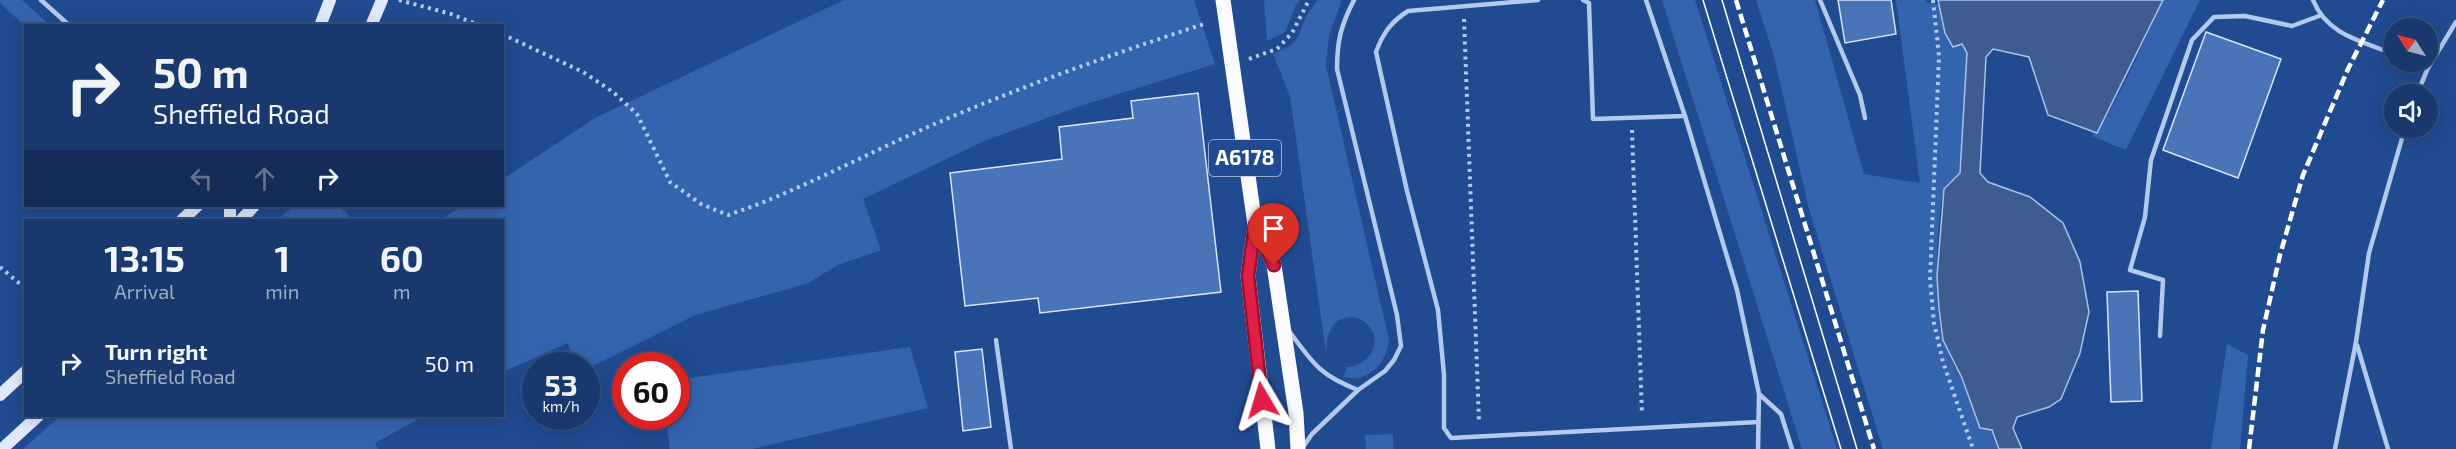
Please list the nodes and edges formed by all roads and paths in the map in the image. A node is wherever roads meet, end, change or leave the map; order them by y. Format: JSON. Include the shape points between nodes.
{"nodes":[{"id":1,"x":41,"y":0,"type":"edge"},
{"id":2,"x":330,"y":0,"type":"edge"},
{"id":3,"x":382,"y":0,"type":"edge"},
{"id":4,"x":399,"y":0,"type":"edge"},
{"id":5,"x":1223,"y":0,"type":"edge"},
{"id":6,"x":1309,"y":0,"type":"edge"},
{"id":7,"x":1354,"y":0,"type":"edge"},
{"id":8,"x":1538,"y":0,"type":"edge"},
{"id":9,"x":1583,"y":0,"type":"edge"},
{"id":10,"x":1646,"y":0,"type":"edge"},
{"id":11,"x":1820,"y":0,"type":"edge"},
{"id":12,"x":1933,"y":0,"type":"edge"},
{"id":13,"x":2313,"y":0,"type":"edge"},
{"id":14,"x":1463,"y":6,"type":"junction"},
{"id":15,"x":2319,"y":16,"type":"junction"},
{"id":16,"x":1224,"y":17,"type":"junction"},
{"id":17,"x":2456,"y":22,"type":"edge"},
{"id":18,"x":68,"y":24,"type":"edge"},
{"id":19,"x":321,"y":24,"type":"edge"},
{"id":20,"x":372,"y":24,"type":"edge"},
{"id":21,"x":476,"y":24,"type":"edge"},
{"id":22,"x":504,"y":35,"type":"edge"},
{"id":23,"x":2384,"y":50,"type":"edge"},
{"id":24,"x":2438,"y":52,"type":"edge"},
{"id":25,"x":1232,"y":66,"type":"junction"},
{"id":26,"x":1685,"y":116,"type":"junction"},
{"id":27,"x":1631,"y":118,"type":"junction"},
{"id":28,"x":1864,"y":118,"type":"dead end"},
{"id":29,"x":2402,"y":138,"type":"edge"},
{"id":30,"x":196,"y":207,"type":"edge"},
{"id":31,"x":253,"y":207,"type":"edge"},
{"id":32,"x":183,"y":219,"type":"edge"},
{"id":33,"x":242,"y":219,"type":"edge"},
{"id":34,"x":1255,"y":225,"type":"junction"},
{"id":35,"x":0,"y":267,"type":"edge"},
{"id":36,"x":24,"y":287,"type":"edge"},
{"id":37,"x":1284,"y":323,"type":"junction"},
{"id":38,"x":2160,"y":336,"type":"dead end"},
{"id":39,"x":996,"y":340,"type":"dead end"},
{"id":40,"x":2356,"y":342,"type":"junction"},
{"id":41,"x":24,"y":373,"type":"edge"},
{"id":42,"x":1358,"y":390,"type":"junction"},
{"id":43,"x":1759,"y":394,"type":"junction"},
{"id":44,"x":0,"y":395,"type":"edge"},
{"id":45,"x":37,"y":417,"type":"edge"},
{"id":46,"x":1758,"y":422,"type":"junction"},
{"id":47,"x":1642,"y":428,"type":"junction"},
{"id":48,"x":1480,"y":436,"type":"junction"},
{"id":49,"x":2,"y":449,"type":"edge"},
{"id":50,"x":1011,"y":449,"type":"edge"},
{"id":51,"x":1268,"y":449,"type":"edge"},
{"id":52,"x":1300,"y":449,"type":"edge"},
{"id":53,"x":1758,"y":449,"type":"edge"},
{"id":54,"x":1792,"y":449,"type":"edge"},
{"id":55,"x":1974,"y":449,"type":"edge"},
{"id":56,"x":2335,"y":449,"type":"edge"},
{"id":57,"x":2388,"y":449,"type":"edge"}],
"edges":[{"from":1,"to":18,"type":"lane"},
{"from":2,"to":19,"type":"street"},
{"from":3,"to":20,"type":"street"},
{"from":4,"to":21,"type":"path"},
{"from":5,"to":16,"type":"main road","number":"A6178"},
{"from":6,"to":25,"type":"path","via":[[1292,33],[1277,49]]},
{"from":7,"to":42,"type":"lane","via":[[1342,21],[1337,69],[1397,315],[1401,346],[1385,371]]},
{"from":8,"to":14,"type":"lane"},
{"from":9,"to":27,"type":"lane","via":[[1589,3],[1593,119]]},
{"from":10,"to":26,"type":"lane"},
{"from":11,"to":28,"type":"lane","via":[[1860,95]]},
{"from":12,"to":55,"type":"path","via":[[1939,56],[1930,280],[1943,362]]},
{"from":13,"to":15,"type":"lane"},
{"from":14,"to":48,"type":"path"},
{"from":14,"to":48,"type":"lane","via":[[1408,11],[1383,33],[1376,52],[1438,310],[1444,428],[1451,438]]},
{"from":15,"to":23,"type":"lane","via":[[2338,32]]},
{"from":15,"to":38,"type":"lane","via":[[2292,26],[2245,16],[2214,17],[2192,40],[2151,160],[2145,217],[2130,270],[2163,280]]},
{"from":16,"to":22,"type":"path","via":[[936,123],[770,201],[728,215],[701,204],[670,182],[637,114],[613,92],[583,72]]},
{"from":16,"to":25,"type":"main road","number":"A6178"},
{"from":17,"to":24,"type":"lane"},
{"from":25,"to":34,"type":"main road","number":"A6178"},
{"from":26,"to":27,"type":"lane"},
{"from":26,"to":43,"type":"lane","via":[[1737,290]]},
{"from":27,"to":47,"type":"path"},
{"from":29,"to":40,"type":"lane","via":[[2369,253]]},
{"from":30,"to":32,"type":"street"},
{"from":31,"to":33,"type":"street"},
{"from":34,"to":37,"type":"main road","number":"A6178","via":[[1274,265]]},
{"from":34,"to":51,"type":"main road","number":"A6178","via":[[1248,276]]},
{"from":35,"to":36,"type":"path"},
{"from":37,"to":42,"type":"lane","via":[[1318,369]]},
{"from":37,"to":52,"type":"main road","number":"A6178"},
{"from":39,"to":50,"type":"lane"},
{"from":40,"to":56,"type":"lane"},
{"from":40,"to":57,"type":"lane"},
{"from":41,"to":44,"type":"street"},
{"from":42,"to":52,"type":"lane"},
{"from":43,"to":46,"type":"lane"},
{"from":43,"to":54,"type":"lane","via":[[1780,414]]},
{"from":45,"to":49,"type":"street"},
{"from":46,"to":47,"type":"lane"},
{"from":46,"to":53,"type":"lane"},
{"from":47,"to":48,"type":"lane"}]}
